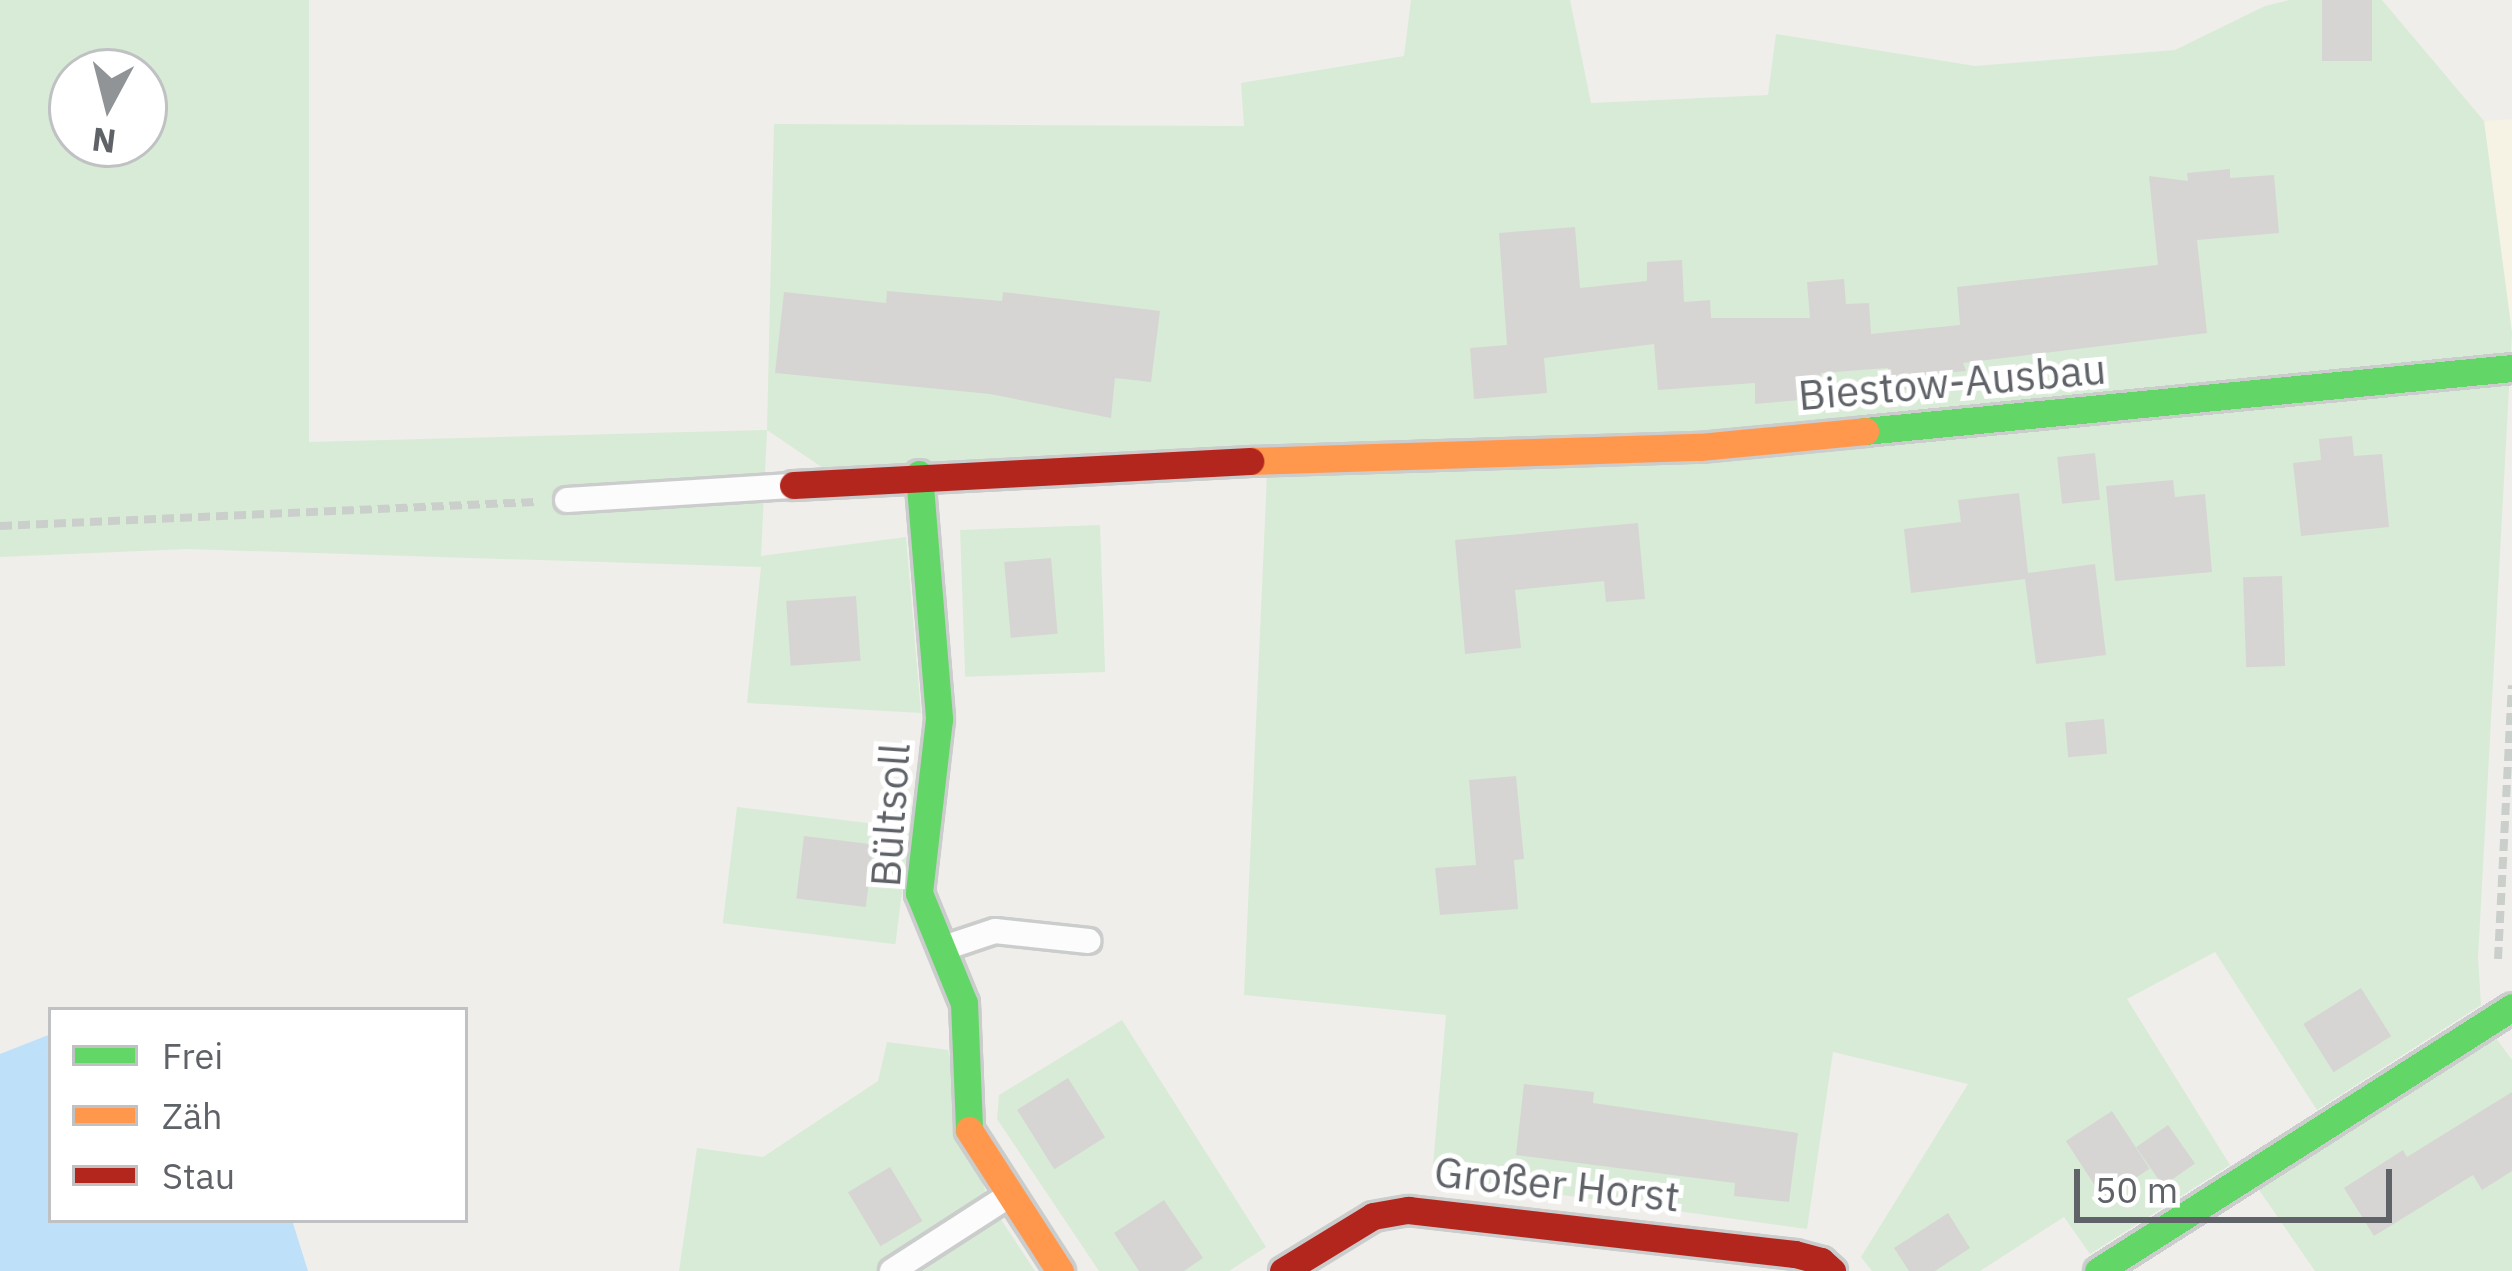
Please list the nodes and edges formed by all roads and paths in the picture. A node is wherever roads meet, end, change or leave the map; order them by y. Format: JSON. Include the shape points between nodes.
{"nodes":[{"id":1,"x":2512,"y":368,"type":"edge"},
{"id":2,"x":919,"y":475,"type":"junction"},
{"id":3,"x":793,"y":485,"type":"joint"},
{"id":4,"x":566,"y":500,"type":"joint"},
{"id":5,"x":0,"y":526,"type":"edge"},
{"id":6,"x":2512,"y":685,"type":"edge"},
{"id":7,"x":1088,"y":941,"type":"dead end"},
{"id":8,"x":942,"y":948,"type":"junction"},
{"id":9,"x":2511,"y":1007,"type":"edge"},
{"id":10,"x":1010,"y":1196,"type":"junction"},
{"id":11,"x":892,"y":1271,"type":"edge"},
{"id":12,"x":1060,"y":1271,"type":"edge"},
{"id":13,"x":1283,"y":1271,"type":"edge"},
{"id":14,"x":1832,"y":1271,"type":"edge"},
{"id":15,"x":2098,"y":1271,"type":"edge"}],
"edges":[{"from":1,"to":2,"type":"street","name":"Biestow-Ausbau","via":[[1700,447]]},
{"from":2,"to":3,"type":"street","name":"Biestow-Ausbau"},
{"from":2,"to":8,"type":"street","name":"Bültsoll","via":[[939,719],[919,893]]},
{"from":3,"to":4,"type":"lane"},
{"from":4,"to":5,"type":"path"},
{"from":6,"to":9,"type":"path","via":[[2498,958]]},
{"from":7,"to":8,"type":"lane","via":[[995,932]]},
{"from":8,"to":10,"type":"street","name":"Bültsoll","via":[[964,1003],[965,1119]]},
{"from":9,"to":15,"type":"street"},
{"from":10,"to":11,"type":"lane"},
{"from":10,"to":12,"type":"street","name":"Bültsoll"},
{"from":13,"to":14,"type":"street","name":"Großer Horst","via":[[1373,1216],[1408,1210],[1795,1254]]}]}
